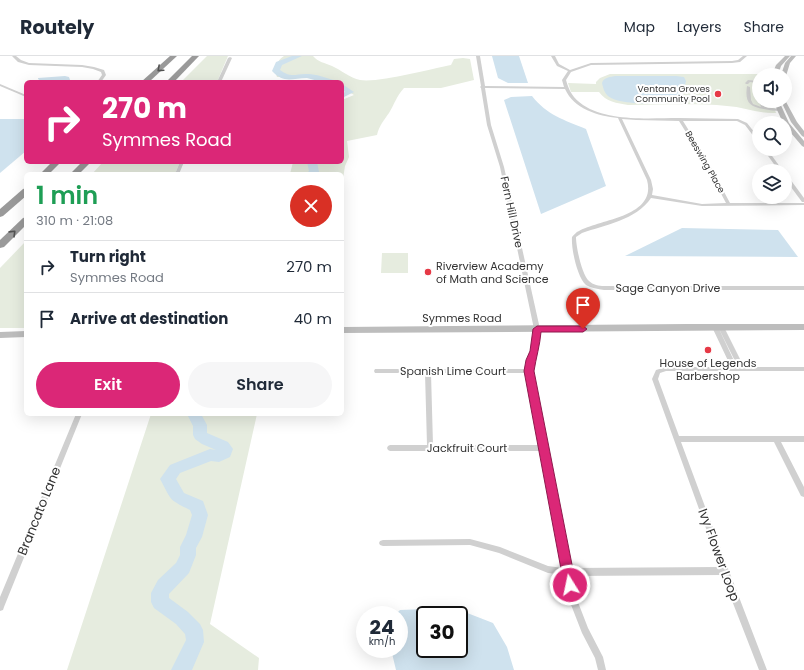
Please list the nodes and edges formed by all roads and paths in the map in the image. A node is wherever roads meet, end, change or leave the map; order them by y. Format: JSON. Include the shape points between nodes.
{"nodes":[{"id":1,"x":14,"y":56,"type":"edge"},
{"id":2,"x":174,"y":56,"type":"edge"},
{"id":3,"x":196,"y":56,"type":"edge"},
{"id":4,"x":478,"y":56,"type":"edge"},
{"id":5,"x":553,"y":56,"type":"edge"},
{"id":6,"x":745,"y":56,"type":"edge"},
{"id":7,"x":788,"y":56,"type":"edge"},
{"id":8,"x":794,"y":56,"type":"edge"},
{"id":9,"x":230,"y":58,"type":"dead end"},
{"id":10,"x":778,"y":68,"type":"edge"},
{"id":11,"x":786,"y":68,"type":"edge"},
{"id":12,"x":570,"y":71,"type":"junction"},
{"id":13,"x":100,"y":80,"type":"edge"},
{"id":14,"x":147,"y":80,"type":"edge"},
{"id":15,"x":172,"y":80,"type":"edge"},
{"id":16,"x":220,"y":80,"type":"edge"},
{"id":17,"x":752,"y":81,"type":"edge"},
{"id":18,"x":0,"y":85,"type":"edge"},
{"id":19,"x":482,"y":89,"type":"junction"},
{"id":20,"x":565,"y":89,"type":"junction"},
{"id":21,"x":24,"y":95,"type":"edge"},
{"id":22,"x":752,"y":106,"type":"edge"},
{"id":23,"x":763,"y":108,"type":"edge"},
{"id":24,"x":779,"y":110,"type":"junction"},
{"id":25,"x":790,"y":116,"type":"edge"},
{"id":26,"x":620,"y":118,"type":"junction"},
{"id":27,"x":792,"y":118,"type":"edge"},
{"id":28,"x":680,"y":119,"type":"junction"},
{"id":29,"x":752,"y":132,"type":"edge"},
{"id":30,"x":804,"y":135,"type":"edge"},
{"id":31,"x":804,"y":145,"type":"edge"},
{"id":32,"x":55,"y":164,"type":"edge"},
{"id":33,"x":84,"y":164,"type":"edge"},
{"id":34,"x":46,"y":172,"type":"edge"},
{"id":35,"x":76,"y":172,"type":"edge"},
{"id":36,"x":792,"y":186,"type":"edge"},
{"id":37,"x":24,"y":193,"type":"edge"},
{"id":38,"x":650,"y":196,"type":"junction"},
{"id":39,"x":804,"y":203,"type":"edge"},
{"id":40,"x":729,"y":205,"type":"junction"},
{"id":41,"x":0,"y":214,"type":"edge"},
{"id":42,"x":24,"y":222,"type":"edge"},
{"id":43,"x":0,"y":245,"type":"edge"},
{"id":44,"x":804,"y":288,"type":"edge"},
{"id":45,"x":804,"y":327,"type":"edge"},
{"id":46,"x":537,"y":329,"type":"junction"},
{"id":47,"x":719,"y":329,"type":"junction"},
{"id":48,"x":344,"y":330,"type":"edge"},
{"id":49,"x":804,"y":332,"type":"edge"},
{"id":50,"x":24,"y":334,"type":"edge"},
{"id":51,"x":0,"y":335,"type":"edge"},
{"id":52,"x":738,"y":369,"type":"junction"},
{"id":53,"x":804,"y":369,"type":"edge"},
{"id":54,"x":376,"y":371,"type":"dead end"},
{"id":55,"x":428,"y":371,"type":"junction"},
{"id":56,"x":529,"y":371,"type":"junction"},
{"id":57,"x":78,"y":416,"type":"edge"},
{"id":58,"x":677,"y":439,"type":"junction"},
{"id":59,"x":776,"y":439,"type":"junction"},
{"id":60,"x":804,"y":439,"type":"edge"},
{"id":61,"x":390,"y":448,"type":"dead end"},
{"id":62,"x":430,"y":448,"type":"junction"},
{"id":63,"x":544,"y":448,"type":"junction"},
{"id":64,"x":804,"y":494,"type":"edge"},
{"id":65,"x":383,"y":543,"type":"dead end"},
{"id":66,"x":725,"y":571,"type":"junction"},
{"id":67,"x":568,"y":572,"type":"junction"},
{"id":68,"x":0,"y":607,"type":"edge"},
{"id":69,"x":602,"y":670,"type":"edge"},
{"id":70,"x":763,"y":670,"type":"edge"}],
"edges":[{"from":1,"to":13,"type":"street","via":[[19,61],[43,65],[96,67],[103,71],[104,75]]},
{"from":2,"to":14,"type":"highway","one_way":true},
{"from":3,"to":15,"type":"highway"},
{"from":4,"to":19,"type":"street","name":"Fern Hill Drive"},
{"from":5,"to":12,"type":"street","via":[[558,65]]},
{"from":6,"to":12,"type":"street","via":[[739,61],[732,62],[591,64]]},
{"from":7,"to":10,"type":"street"},
{"from":8,"to":11,"type":"street"},
{"from":9,"to":16,"type":"street"},
{"from":12,"to":20,"type":"street","via":[[564,80]]},
{"from":17,"to":22,"type":"street","via":[[749,81],[747,85]]},
{"from":18,"to":21,"type":"street"},
{"from":19,"to":20,"type":"street"},
{"from":19,"to":46,"type":"street","name":"Fern Hill Drive","via":[[502,167]]},
{"from":20,"to":26,"type":"street","via":[[574,101],[582,106]]},
{"from":23,"to":24,"type":"street"},
{"from":24,"to":25,"type":"street"},
{"from":24,"to":31,"type":"street"},
{"from":26,"to":28,"type":"street"},
{"from":26,"to":38,"type":"street","via":[[649,180]]},
{"from":27,"to":30,"type":"street"},
{"from":28,"to":29,"type":"street","via":[[738,120],[746,124]]},
{"from":28,"to":40,"type":"street","name":"Beeswing Place"},
{"from":32,"to":34,"type":"highway"},
{"from":33,"to":35,"type":"highway"},
{"from":36,"to":39,"type":"street"},
{"from":37,"to":41,"type":"highway"},
{"from":38,"to":40,"type":"street","via":[[702,205]]},
{"from":38,"to":44,"type":"street","name":"Sage Canyon Drive","via":[[634,212],[580,232],[574,237],[573,244],[583,277],[588,284],[604,288]]},
{"from":39,"to":40,"type":"street"},
{"from":43,"to":42,"type":"highway","one_way":true},
{"from":45,"to":47,"type":"street","name":"Symmes Road"},
{"from":46,"to":47,"type":"street","name":"Symmes Road"},
{"from":46,"to":48,"type":"street","name":"Symmes Road"},
{"from":46,"to":56,"type":"street","name":"Fern Hill Drive"},
{"from":47,"to":49,"type":"street","name":"Symmes Road"},
{"from":47,"to":52,"type":"street"},
{"from":50,"to":51,"type":"street"},
{"from":52,"to":53,"type":"street","name":"Ivy Flower Loop"},
{"from":52,"to":58,"type":"street","name":"Ivy Flower Loop","via":[[666,369],[658,372],[656,380]]},
{"from":54,"to":55,"type":"street","name":"Spanish Lime Court"},
{"from":55,"to":56,"type":"street","name":"Spanish Lime Court"},
{"from":55,"to":62,"type":"street"},
{"from":56,"to":63,"type":"street","name":"Fern Hill Drive"},
{"from":57,"to":68,"type":"street","name":"Brancato Lane"},
{"from":58,"to":59,"type":"street"},
{"from":58,"to":66,"type":"street","name":"Ivy Flower Loop"},
{"from":59,"to":60,"type":"street"},
{"from":59,"to":64,"type":"street"},
{"from":61,"to":62,"type":"street","name":"Jackfruit Court"},
{"from":62,"to":63,"type":"street","name":"Jackfruit Court"},
{"from":63,"to":67,"type":"street","name":"Fern Hill Drive"},
{"from":65,"to":67,"type":"street","via":[[470,542],[500,550],[548,569]]},
{"from":66,"to":67,"type":"street"},
{"from":66,"to":70,"type":"street","name":"Ivy Flower Loop"},
{"from":67,"to":69,"type":"street","name":"Fern Hill Drive","via":[[572,597],[585,630],[600,657]]}]}
